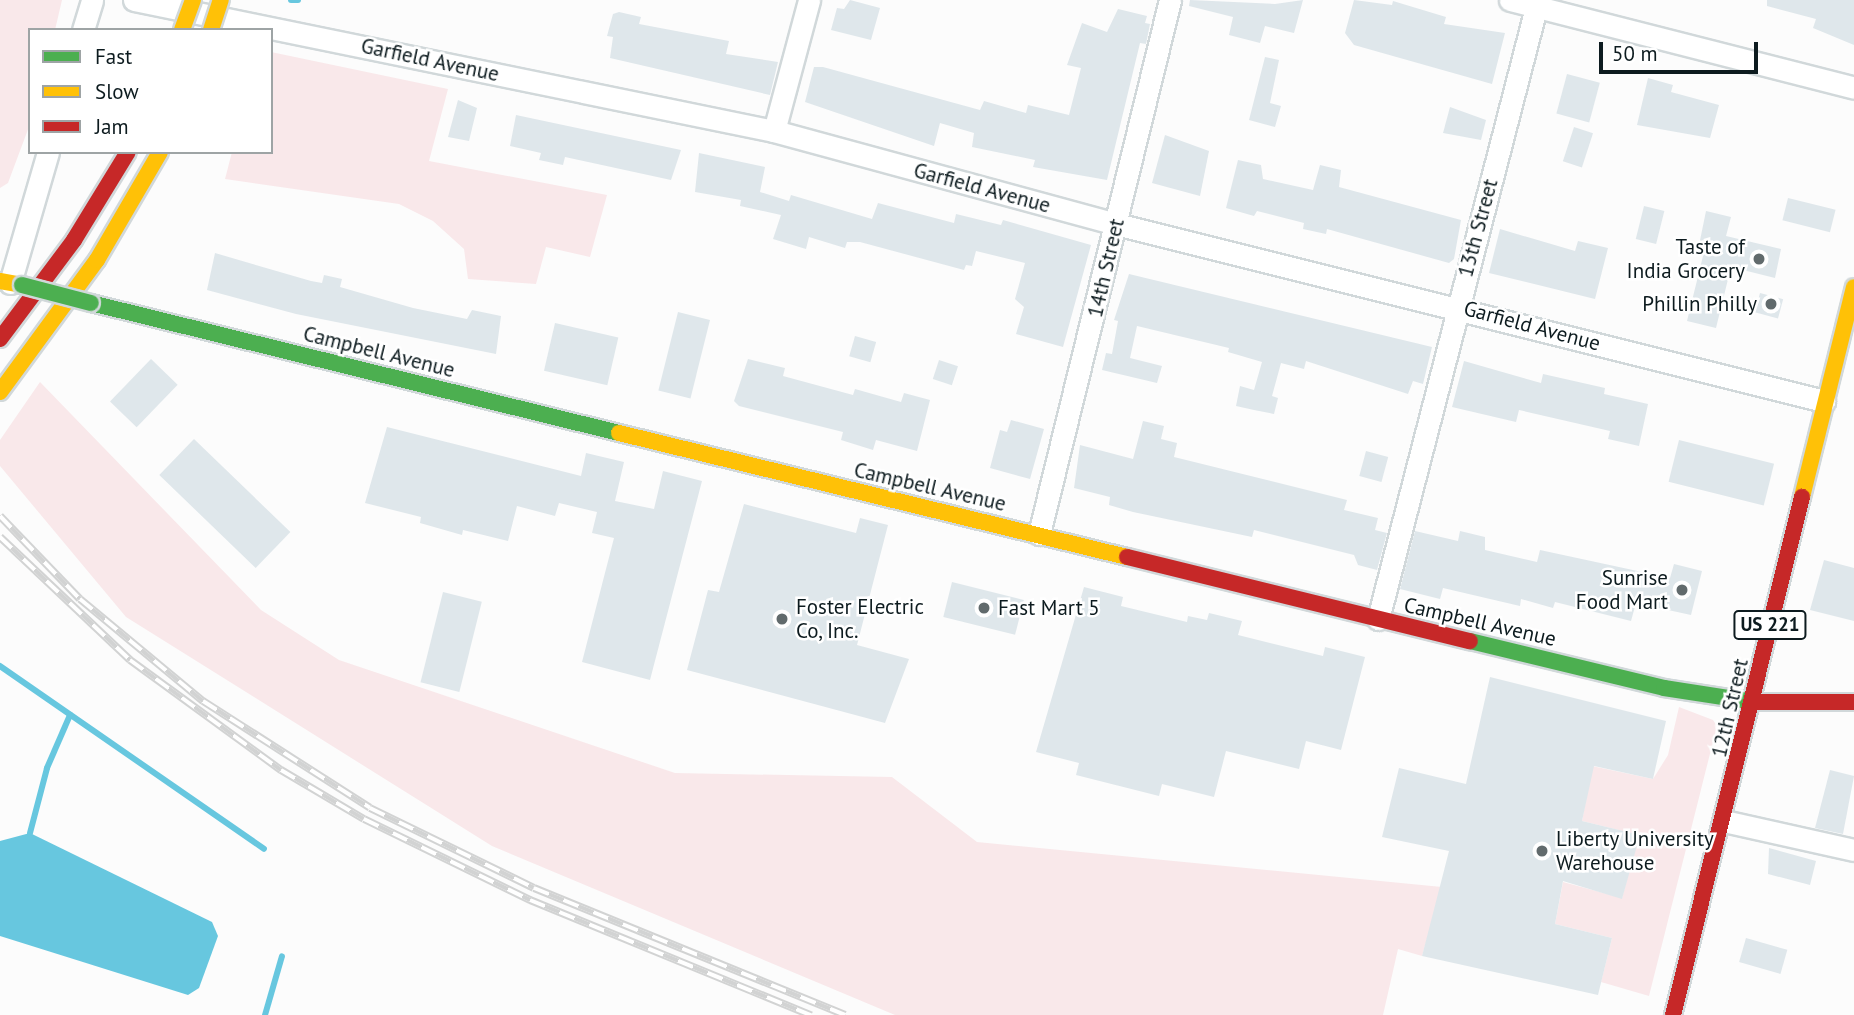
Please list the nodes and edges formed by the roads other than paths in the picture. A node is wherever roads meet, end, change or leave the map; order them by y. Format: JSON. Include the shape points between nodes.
{"nodes":[{"id":1,"x":92,"y":0,"type":"edge"},
{"id":2,"x":134,"y":0,"type":"edge"},
{"id":3,"x":193,"y":0,"type":"edge"},
{"id":4,"x":221,"y":0,"type":"edge"},
{"id":5,"x":809,"y":0,"type":"edge"},
{"id":6,"x":1170,"y":0,"type":"edge"},
{"id":7,"x":1510,"y":0,"type":"edge"},
{"id":8,"x":1537,"y":3,"type":"edge"},
{"id":9,"x":84,"y":28,"type":"edge"},
{"id":10,"x":183,"y":28,"type":"edge"},
{"id":11,"x":212,"y":28,"type":"edge"},
{"id":12,"x":271,"y":28,"type":"edge"},
{"id":13,"x":273,"y":28,"type":"edge"},
{"id":14,"x":1854,"y":88,"type":"edge"},
{"id":15,"x":774,"y":131,"type":"junction"},
{"id":16,"x":47,"y":154,"type":"edge"},
{"id":17,"x":127,"y":154,"type":"edge"},
{"id":18,"x":159,"y":154,"type":"edge"},
{"id":19,"x":1116,"y":224,"type":"junction"},
{"id":20,"x":11,"y":283,"type":"edge"},
{"id":21,"x":1853,"y":298,"type":"edge"},
{"id":22,"x":1458,"y":305,"type":"junction"},
{"id":23,"x":0,"y":339,"type":"edge"},
{"id":24,"x":0,"y":392,"type":"edge"},
{"id":25,"x":1824,"y":401,"type":"junction"},
{"id":26,"x":1039,"y":534,"type":"junction"},
{"id":27,"x":1378,"y":619,"type":"junction"},
{"id":28,"x":1754,"y":702,"type":"junction"},
{"id":29,"x":1854,"y":702,"type":"edge"},
{"id":30,"x":1724,"y":821,"type":"junction"},
{"id":31,"x":1854,"y":850,"type":"edge"},
{"id":32,"x":1673,"y":1015,"type":"edge"}],
"edges":[{"from":1,"to":9,"type":"street"},
{"from":2,"to":12,"type":"street","name":"Garfield Avenue"},
{"from":3,"to":10,"type":"main road","bridge":true},
{"from":4,"to":11,"type":"main road","bridge":true},
{"from":5,"to":15,"type":"street"},
{"from":6,"to":19,"type":"street","name":"14th Street"},
{"from":7,"to":8,"type":"street"},
{"from":8,"to":14,"type":"street"},
{"from":8,"to":22,"type":"street","name":"13th Street"},
{"from":13,"to":15,"type":"street","name":"Garfield Avenue"},
{"from":15,"to":19,"type":"street","name":"Garfield Avenue"},
{"from":16,"to":20,"type":"street"},
{"from":17,"to":23,"type":"main road","via":[[74,240]]},
{"from":18,"to":24,"type":"main road","via":[[97,260]]},
{"from":19,"to":22,"type":"street","name":"Garfield Avenue"},
{"from":19,"to":26,"type":"street","name":"14th Street"},
{"from":20,"to":26,"type":"main road","name":"Campbell Avenue","bridge":true},
{"from":21,"to":25,"type":"main road","name":"12th Street","number":"US 221"},
{"from":22,"to":25,"type":"street","name":"Garfield Avenue"},
{"from":22,"to":27,"type":"street","name":"13th Street"},
{"from":25,"to":28,"type":"main road","name":"12th Street","number":"US 221"},
{"from":26,"to":27,"type":"main road","name":"Campbell Avenue"},
{"from":27,"to":28,"type":"main road","name":"Campbell Avenue","via":[[1664,688]]},
{"from":28,"to":29,"type":"main road","name":"Campbell Avenue"},
{"from":28,"to":30,"type":"main road","name":"12th Street","number":"US 221"},
{"from":30,"to":31,"type":"street"},
{"from":30,"to":32,"type":"main road","name":"12th Street","number":"US 221"}]}
